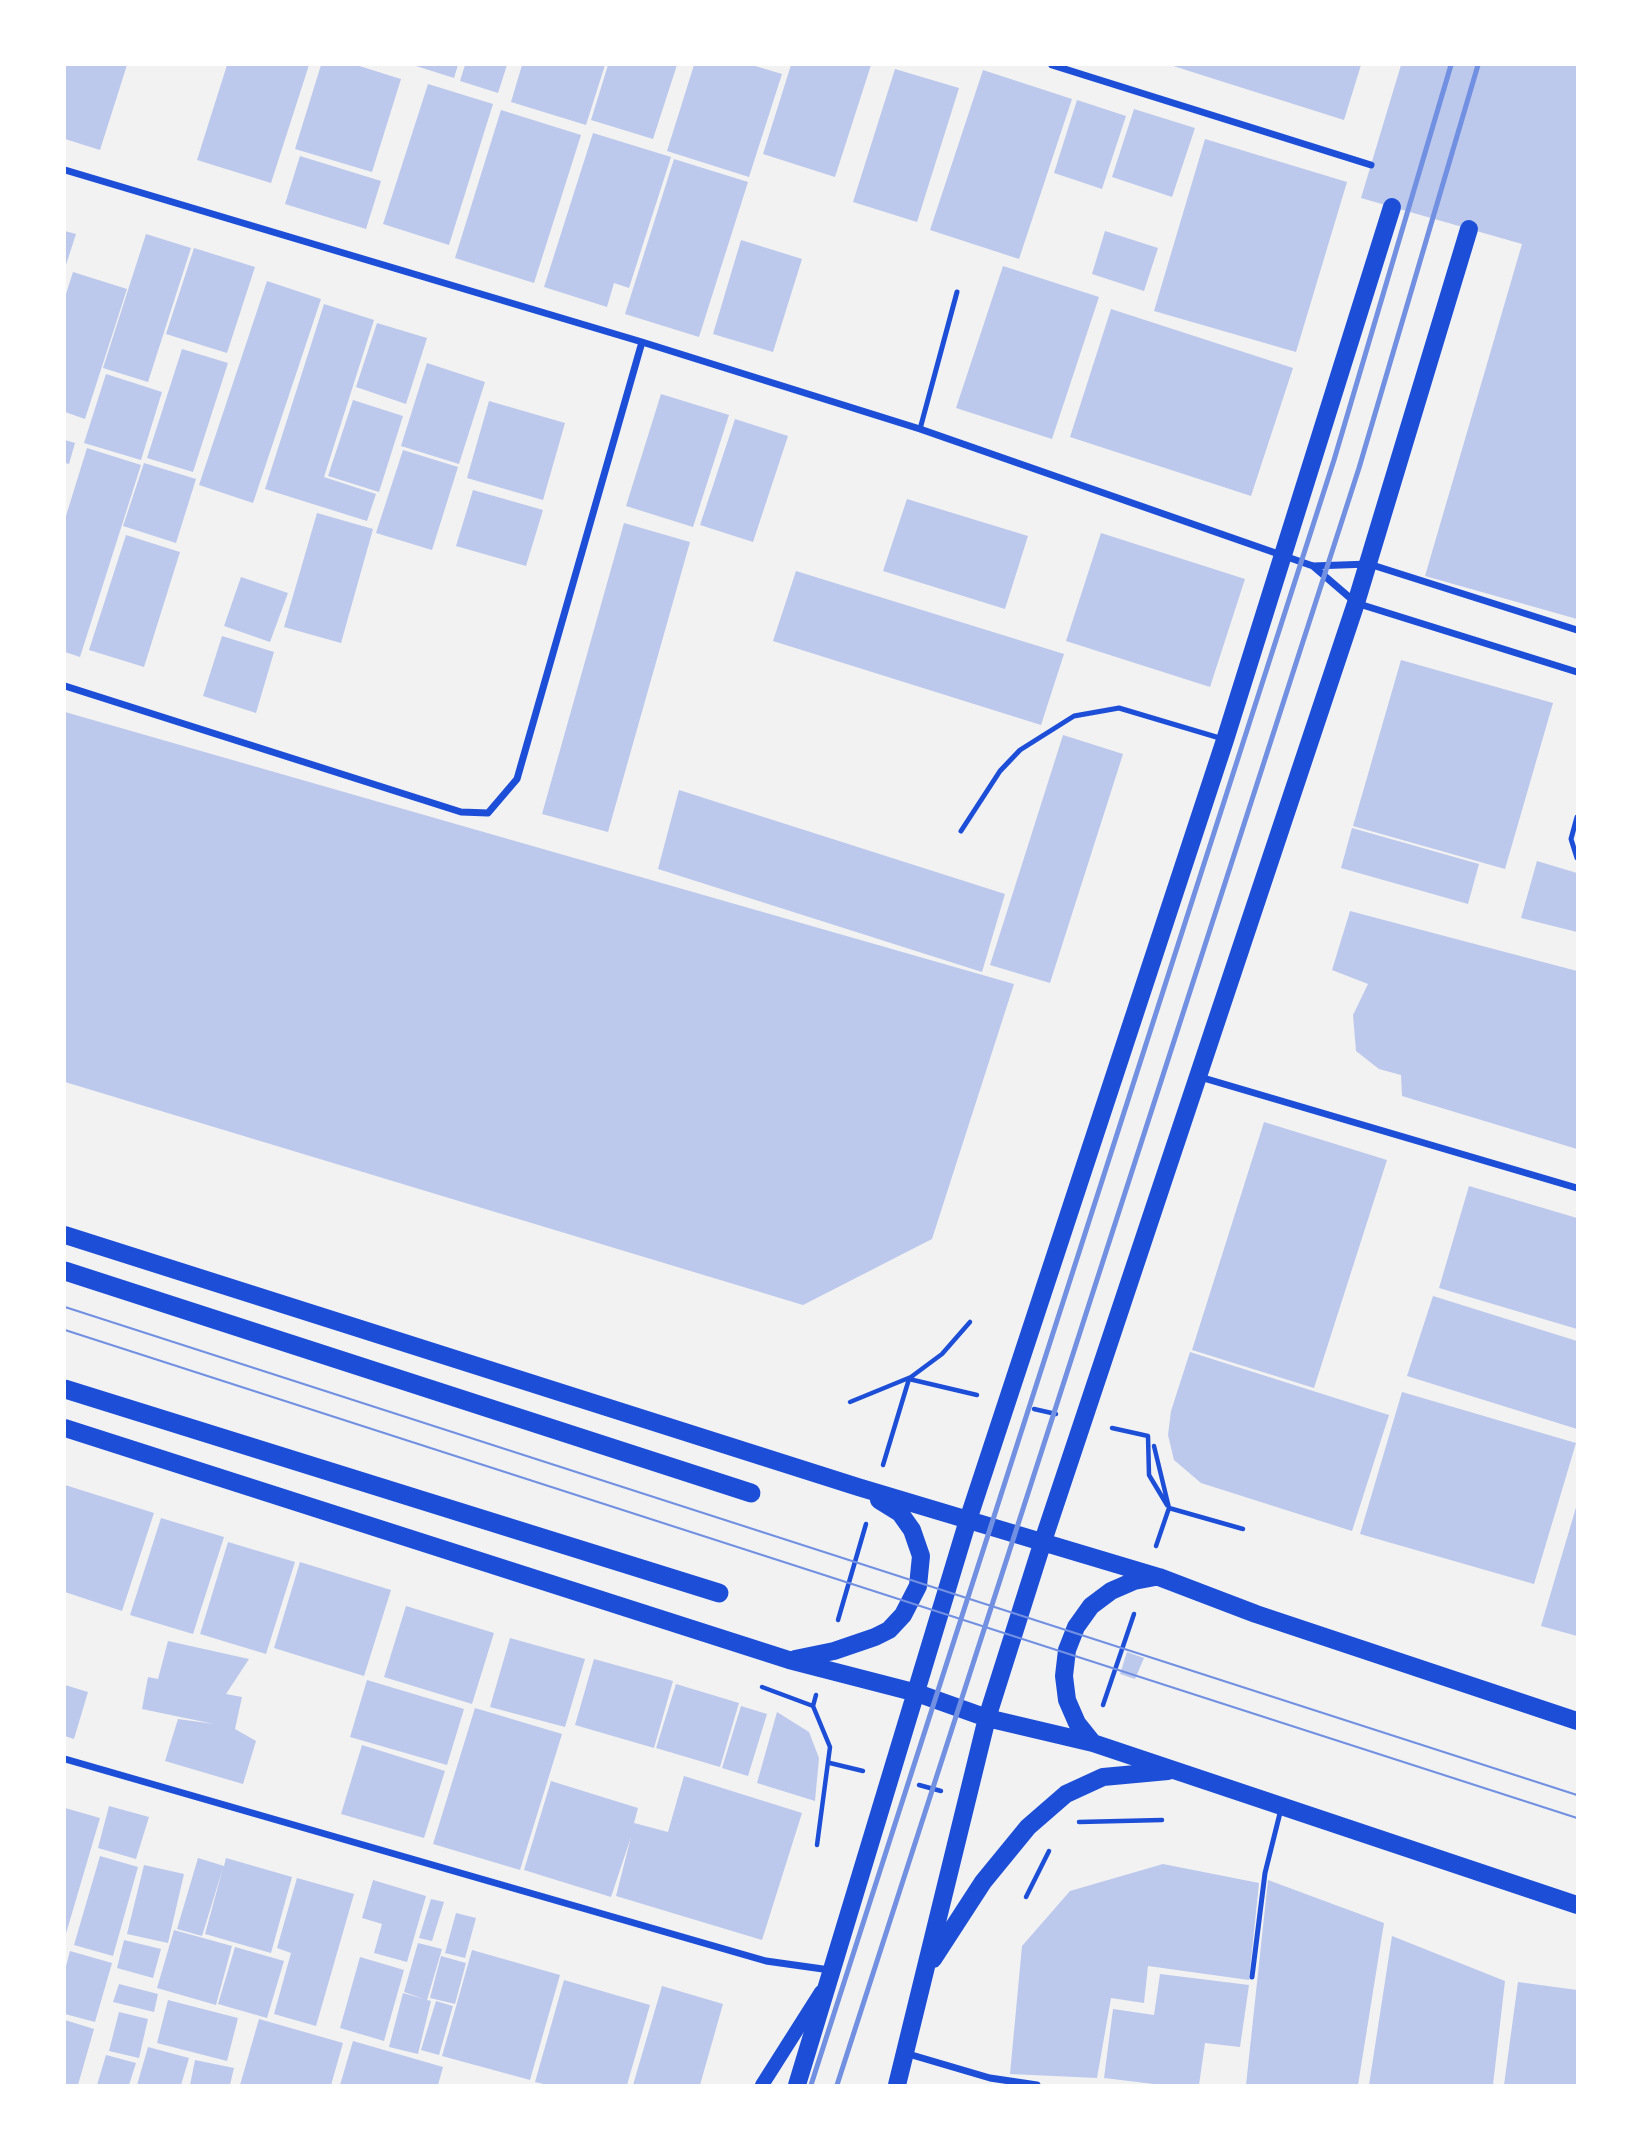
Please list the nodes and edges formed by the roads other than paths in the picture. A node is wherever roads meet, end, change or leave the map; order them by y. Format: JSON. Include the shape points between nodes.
{"nodes":[{"id":1,"x":1052,"y":65,"type":"edge"},
{"id":2,"x":1371,"y":165,"type":"dead end"},
{"id":3,"x":65,"y":170,"type":"edge"},
{"id":4,"x":1392,"y":207,"type":"dead end"},
{"id":5,"x":1469,"y":229,"type":"dead end"},
{"id":6,"x":957,"y":292,"type":"dead end"},
{"id":7,"x":642,"y":342,"type":"junction"},
{"id":8,"x":920,"y":429,"type":"junction"},
{"id":9,"x":1284,"y":556,"type":"junction"},
{"id":10,"x":1369,"y":564,"type":"junction"},
{"id":11,"x":1313,"y":566,"type":"junction"},
{"id":12,"x":1356,"y":603,"type":"junction"},
{"id":13,"x":1577,"y":629,"type":"edge"},
{"id":14,"x":1577,"y":672,"type":"edge"},
{"id":15,"x":65,"y":686,"type":"edge"},
{"id":16,"x":1225,"y":740,"type":"junction"},
{"id":17,"x":1577,"y":817,"type":"edge"},
{"id":18,"x":961,"y":831,"type":"dead end"},
{"id":19,"x":1577,"y":858,"type":"edge"},
{"id":20,"x":1199,"y":1077,"type":"junction"},
{"id":21,"x":1577,"y":1188,"type":"edge"},
{"id":22,"x":65,"y":1236,"type":"edge"},
{"id":23,"x":65,"y":1271,"type":"edge"},
{"id":24,"x":65,"y":1389,"type":"edge"},
{"id":25,"x":65,"y":1428,"type":"edge"},
{"id":26,"x":858,"y":1487,"type":"junction"},
{"id":27,"x":751,"y":1493,"type":"dead end"},
{"id":28,"x":968,"y":1520,"type":"junction"},
{"id":29,"x":1043,"y":1542,"type":"junction"},
{"id":30,"x":1159,"y":1577,"type":"junction"},
{"id":31,"x":719,"y":1593,"type":"dead end"},
{"id":32,"x":789,"y":1660,"type":"junction"},
{"id":33,"x":917,"y":1693,"type":"junction"},
{"id":34,"x":988,"y":1718,"type":"junction"},
{"id":35,"x":1577,"y":1721,"type":"edge"},
{"id":36,"x":1093,"y":1743,"type":"junction"},
{"id":37,"x":65,"y":1759,"type":"edge"},
{"id":38,"x":1174,"y":1770,"type":"junction"},
{"id":39,"x":1282,"y":1806,"type":"junction"},
{"id":40,"x":1577,"y":1905,"type":"edge"},
{"id":41,"x":925,"y":1970,"type":"junction"},
{"id":42,"x":829,"y":1976,"type":"junction"},
{"id":43,"x":1252,"y":1977,"type":"dead end"},
{"id":44,"x":901,"y":2069,"type":"edge"},
{"id":45,"x":762,"y":2085,"type":"edge"},
{"id":46,"x":797,"y":2085,"type":"edge"},
{"id":47,"x":890,"y":2085,"type":"edge"},
{"id":48,"x":1037,"y":2085,"type":"edge"}],
"edges":[{"from":1,"to":2,"type":"street"},
{"from":3,"to":7,"type":"street"},
{"from":4,"to":9,"type":"main road"},
{"from":5,"to":10,"type":"main road"},
{"from":6,"to":8,"type":"lane"},
{"from":7,"to":8,"type":"street"},
{"from":7,"to":15,"type":"street","via":[[517,779],[488,813],[461,812]]},
{"from":8,"to":9,"type":"street"},
{"from":9,"to":11,"type":"street"},
{"from":9,"to":16,"type":"main road"},
{"from":10,"to":11,"type":"street"},
{"from":10,"to":12,"type":"main road"},
{"from":10,"to":13,"type":"street"},
{"from":11,"to":12,"type":"street"},
{"from":12,"to":14,"type":"street"},
{"from":12,"to":20,"type":"main road"},
{"from":16,"to":18,"type":"lane","via":[[1119,708],[1074,716],[1020,750]]},
{"from":16,"to":28,"type":"main road"},
{"from":17,"to":19,"type":"lane","via":[[1571,839]]},
{"from":20,"to":21,"type":"street"},
{"from":20,"to":29,"type":"main road"},
{"from":22,"to":26,"type":"main road"},
{"from":23,"to":27,"type":"highway"},
{"from":24,"to":31,"type":"highway"},
{"from":25,"to":32,"type":"main road"},
{"from":26,"to":28,"type":"main road"},
{"from":26,"to":32,"type":"main road","via":[[893,1507],[912,1530],[921,1556],[918,1586],[904,1615],[889,1630],[850,1646]]},
{"from":28,"to":29,"type":"main road"},
{"from":28,"to":33,"type":"main road"},
{"from":29,"to":30,"type":"main road"},
{"from":29,"to":34,"type":"main road"},
{"from":30,"to":35,"type":"main road"},
{"from":30,"to":36,"type":"main road","via":[[1111,1591],[1091,1606],[1071,1638],[1064,1676],[1067,1700]]},
{"from":32,"to":33,"type":"main road"},
{"from":33,"to":34,"type":"main road"},
{"from":33,"to":42,"type":"main road"},
{"from":34,"to":36,"type":"main road"},
{"from":34,"to":41,"type":"main road"},
{"from":36,"to":38,"type":"main road"},
{"from":37,"to":42,"type":"street"},
{"from":38,"to":39,"type":"main road"},
{"from":38,"to":41,"type":"main road","via":[[1103,1777],[1066,1794],[1028,1827],[983,1882]]},
{"from":39,"to":40,"type":"main road"},
{"from":39,"to":43,"type":"lane","via":[[1265,1873]]},
{"from":41,"to":44,"type":"main road"},
{"from":42,"to":45,"type":"main road"},
{"from":42,"to":46,"type":"main road"},
{"from":44,"to":47,"type":"main road"},
{"from":44,"to":48,"type":"street"}]}
